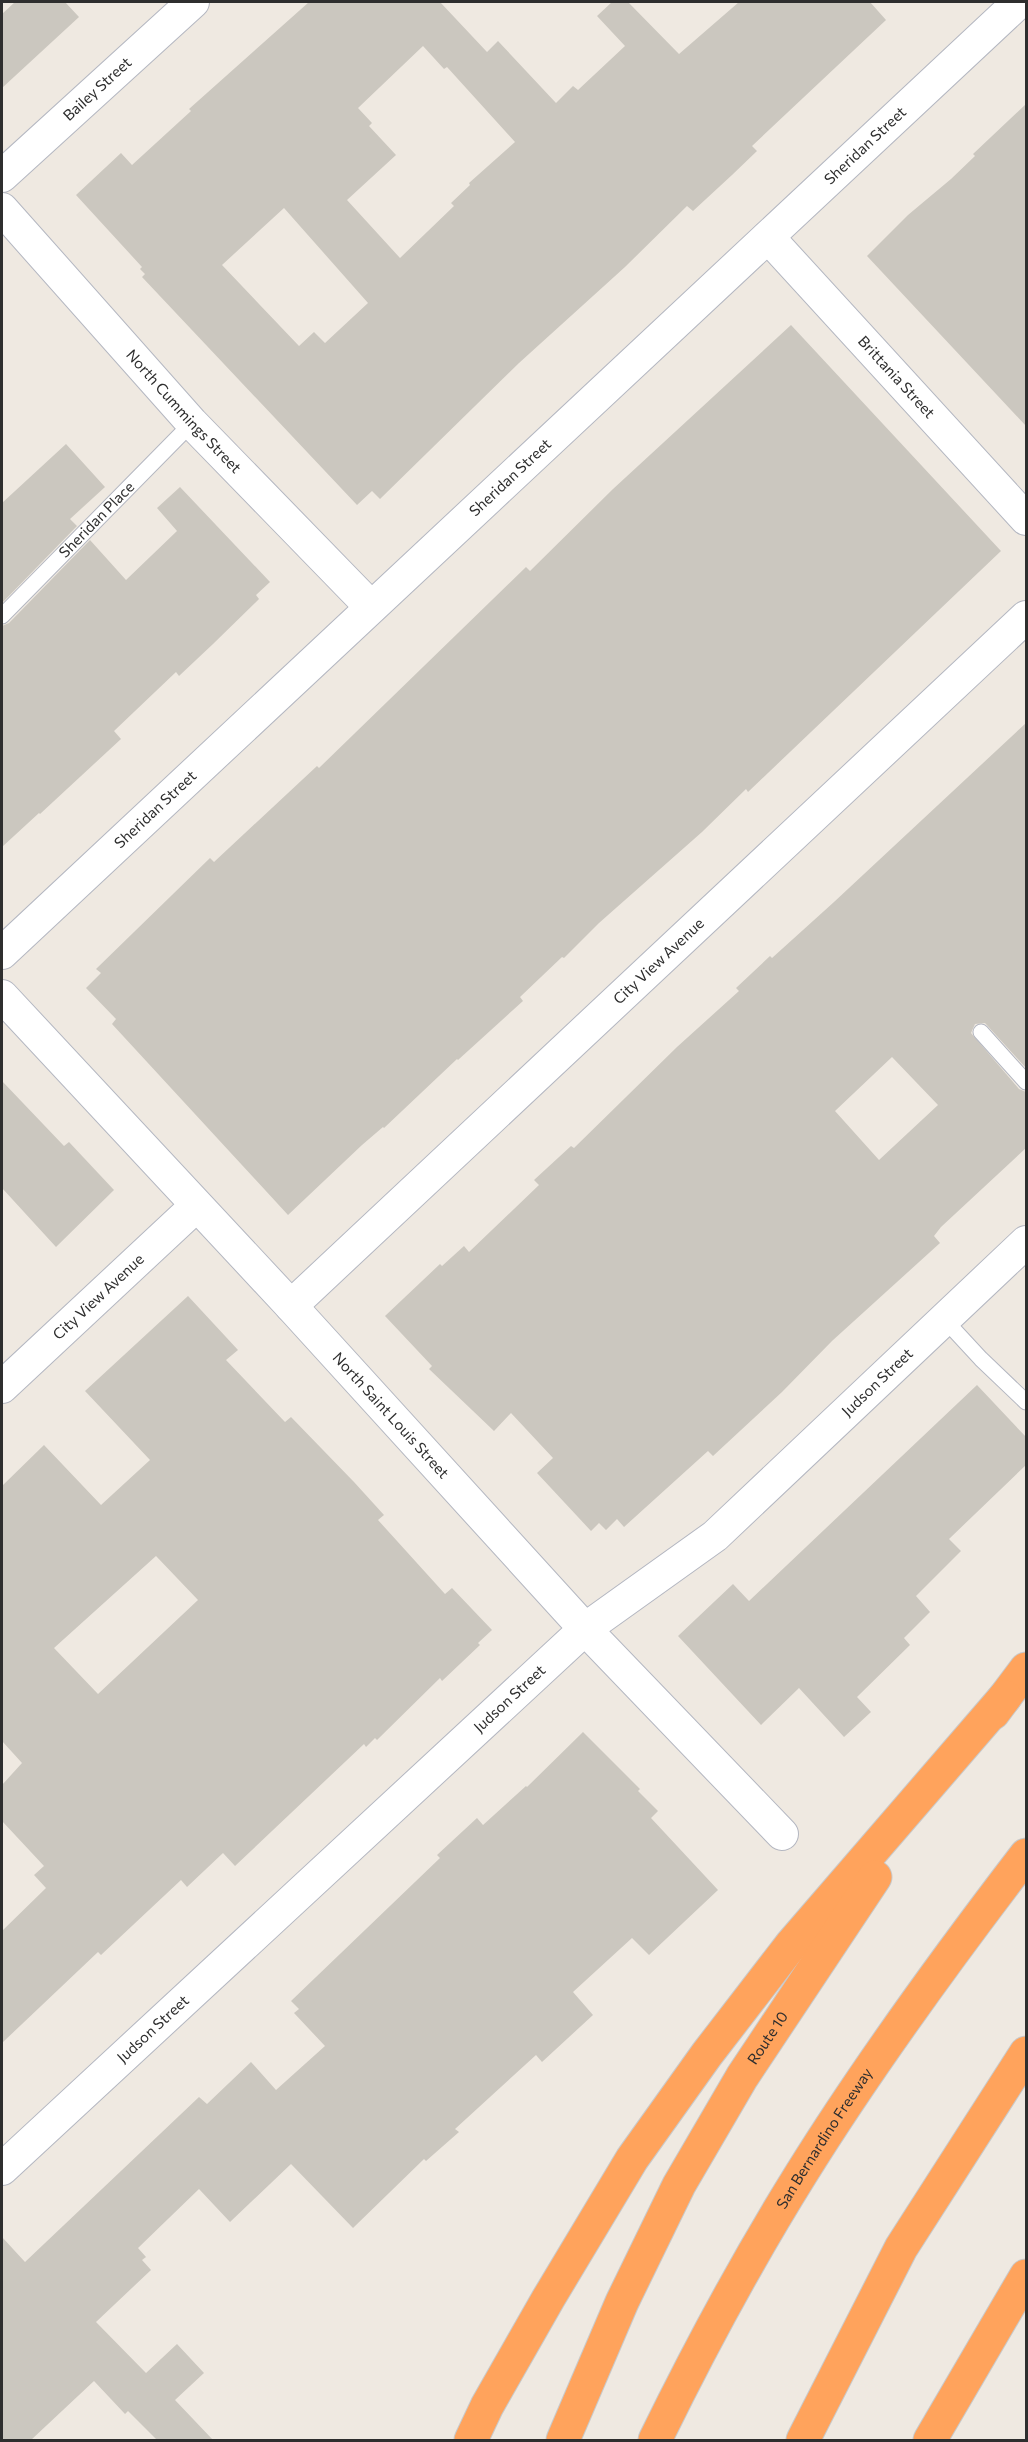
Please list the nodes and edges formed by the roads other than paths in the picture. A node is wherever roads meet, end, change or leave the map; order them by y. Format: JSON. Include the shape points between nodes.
{"nodes":[{"id":1,"x":193,"y":2,"type":"edge"},
{"id":2,"x":1019,"y":2,"type":"edge"},
{"id":3,"x":2,"y":176,"type":"edge"},
{"id":4,"x":2,"y":209,"type":"edge"},
{"id":5,"x":768,"y":237,"type":"junction"},
{"id":6,"x":192,"y":423,"type":"junction"},
{"id":7,"x":1026,"y":519,"type":"edge"},
{"id":8,"x":371,"y":607,"type":"junction"},
{"id":9,"x":2,"y":616,"type":"edge"},
{"id":10,"x":1026,"y":617,"type":"edge"},
{"id":11,"x":2,"y":953,"type":"edge"},
{"id":12,"x":2,"y":996,"type":"edge"},
{"id":13,"x":981,"y":1032,"type":"dead end"},
{"id":14,"x":1026,"y":1082,"type":"edge"},
{"id":15,"x":196,"y":1206,"type":"junction"},
{"id":16,"x":1026,"y":1242,"type":"edge"},
{"id":17,"x":291,"y":1306,"type":"junction"},
{"id":18,"x":944,"y":1320,"type":"junction"},
{"id":19,"x":2,"y":1386,"type":"edge"},
{"id":20,"x":1026,"y":1402,"type":"edge"},
{"id":21,"x":585,"y":1629,"type":"junction"},
{"id":22,"x":1026,"y":1669,"type":"edge"},
{"id":23,"x":1005,"y":1697,"type":"junction"},
{"id":24,"x":782,"y":1834,"type":"dead end"},
{"id":25,"x":1026,"y":1855,"type":"edge"},
{"id":26,"x":1026,"y":2052,"type":"edge"},
{"id":27,"x":2,"y":2169,"type":"edge"},
{"id":28,"x":1026,"y":2276,"type":"edge"},
{"id":29,"x":471,"y":2440,"type":"edge"},
{"id":30,"x":563,"y":2440,"type":"edge"},
{"id":31,"x":655,"y":2440,"type":"edge"},
{"id":32,"x":803,"y":2440,"type":"edge"},
{"id":33,"x":930,"y":2440,"type":"edge"}],
"edges":[{"from":1,"to":3,"type":"street","name":"Bailey Street"},
{"from":2,"to":5,"type":"street","name":"Sheridan Street"},
{"from":4,"to":6,"type":"street","name":"North Cummings Street"},
{"from":5,"to":7,"type":"street","name":"Brittania Street"},
{"from":5,"to":8,"type":"street","name":"Sheridan Street"},
{"from":6,"to":8,"type":"street","name":"North Cummings Street"},
{"from":6,"to":9,"type":"lane","name":"Sheridan Place"},
{"from":8,"to":11,"type":"street","name":"Sheridan Street"},
{"from":10,"to":17,"type":"street","name":"City View Avenue"},
{"from":12,"to":15,"type":"street","name":"North Saint Louis Street"},
{"from":13,"to":14,"type":"lane"},
{"from":15,"to":17,"type":"street","name":"North Saint Louis Street"},
{"from":15,"to":19,"type":"street","name":"City View Avenue"},
{"from":16,"to":18,"type":"street","name":"Judson Street"},
{"from":17,"to":21,"type":"street","name":"North Saint Louis Street"},
{"from":18,"to":20,"type":"lane"},
{"from":18,"to":21,"type":"street","name":"Judson Street","via":[[715,1536]]},
{"from":21,"to":24,"type":"street","name":"North Saint Louis Street"},
{"from":21,"to":27,"type":"street","name":"Judson Street"},
{"from":22,"to":23,"type":"highway","name":"Route 10"},
{"from":23,"to":29,"type":"highway","via":[[791,1945],[707,2054],[632,2159],[548,2299]]},
{"from":23,"to":30,"type":"highway","name":"Route 10","via":[[855,1904],[742,2077],[679,2185],[622,2302]]},
{"from":25,"to":31,"type":"highway","name":"San Bernardino Freeway","via":[[880,2055],[801,2175],[686,2377]]},
{"from":26,"to":32,"type":"highway","via":[[901,2248]]},
{"from":28,"to":33,"type":"highway"}]}
